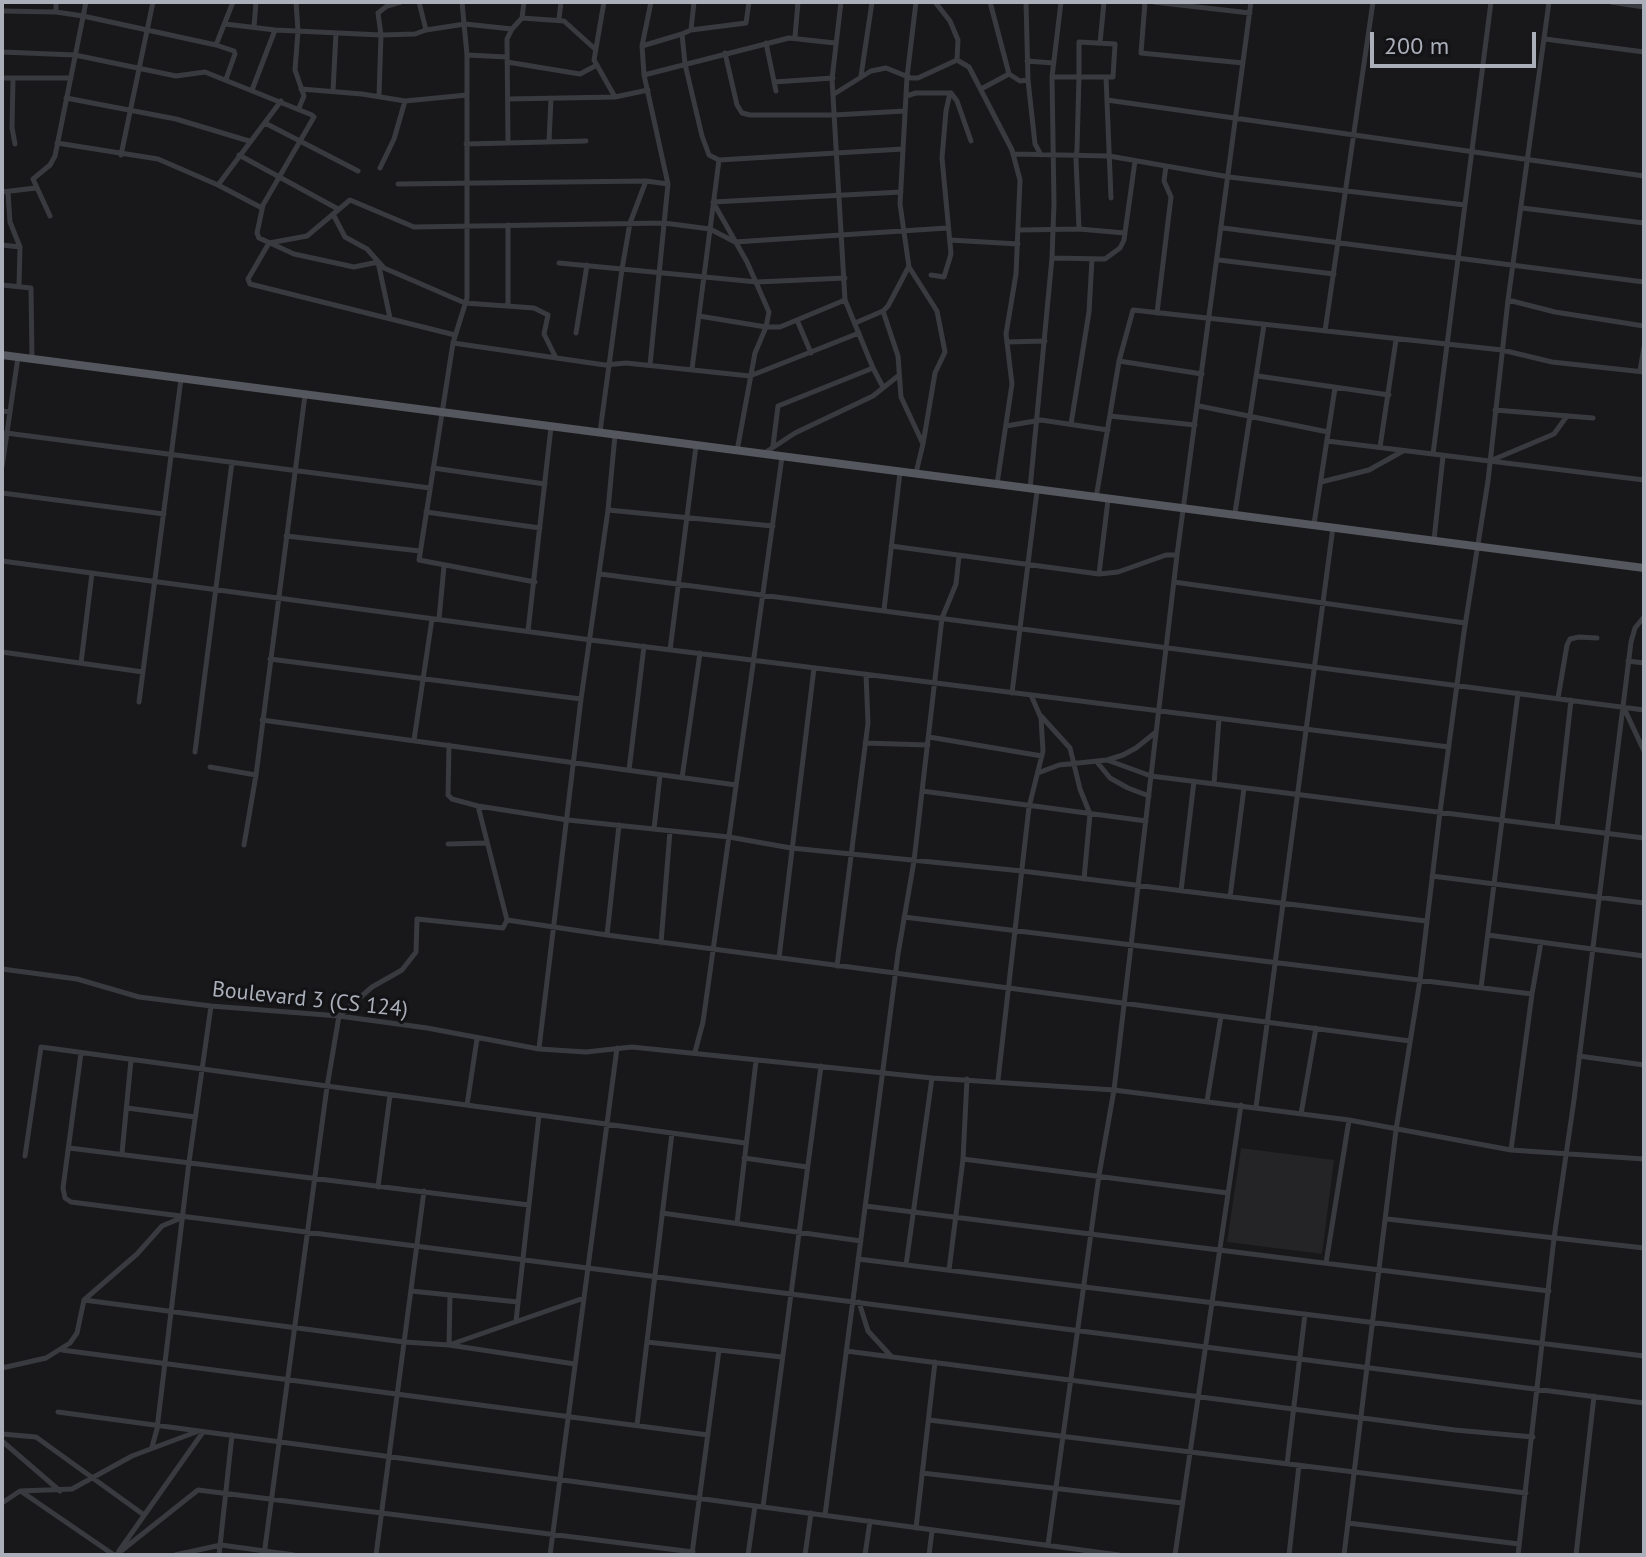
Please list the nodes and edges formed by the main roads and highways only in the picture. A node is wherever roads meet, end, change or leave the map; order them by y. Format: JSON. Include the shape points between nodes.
{"nodes":[{"id":1,"x":2,"y":355,"type":"edge"},
{"id":2,"x":1644,"y":568,"type":"edge"}],
"edges":[{"from":1,"to":2,"type":"main road"}]}
